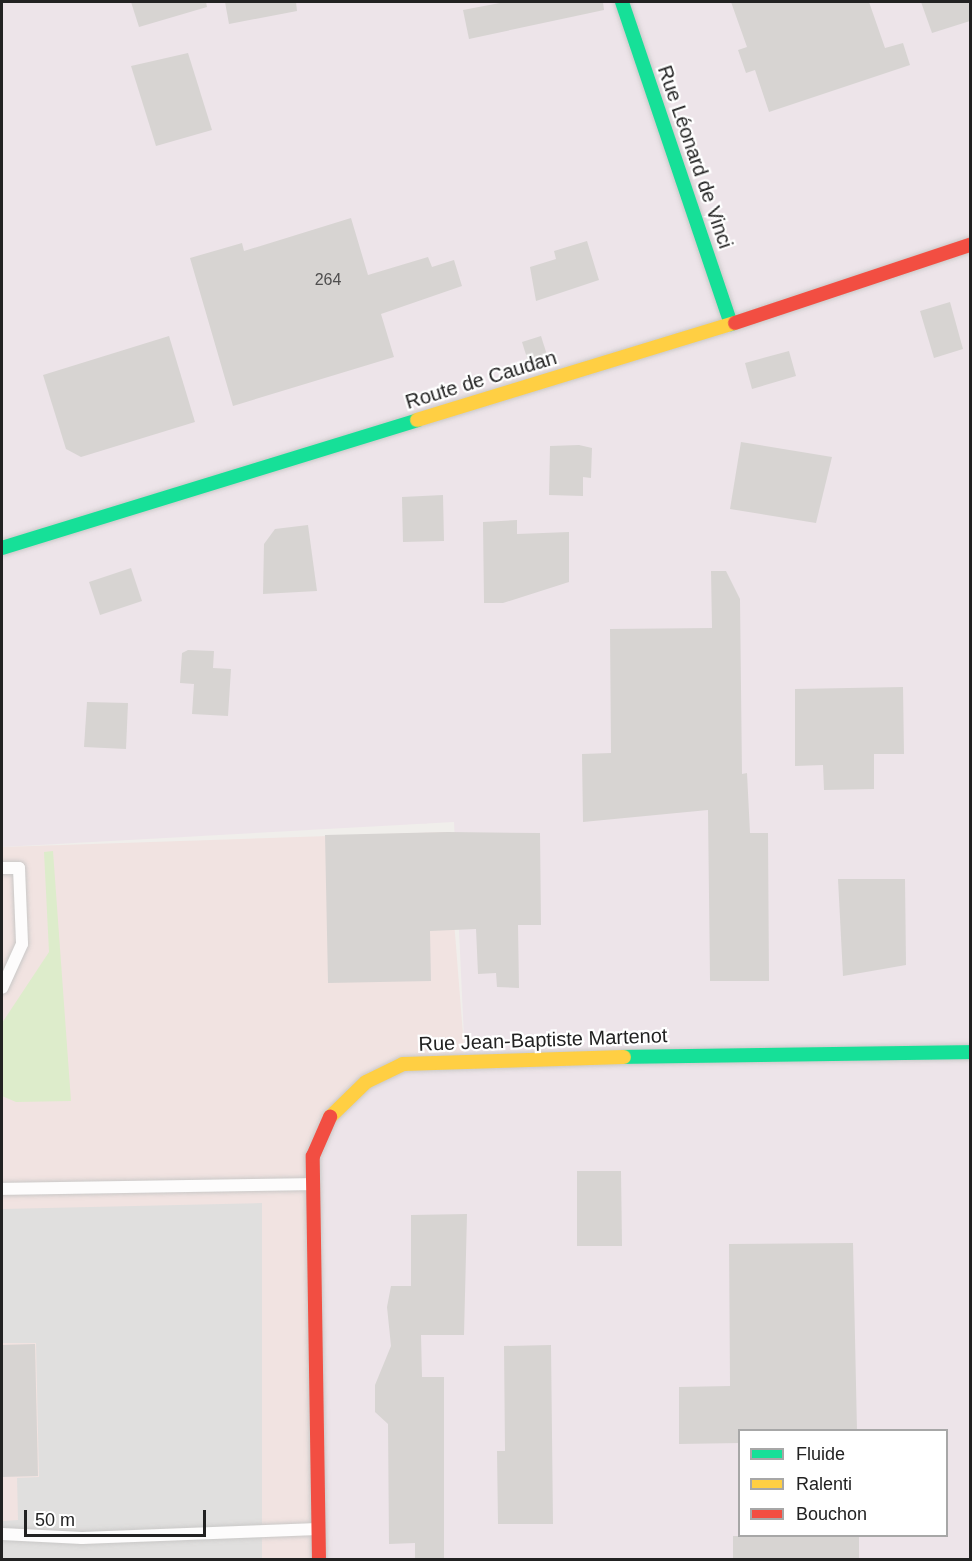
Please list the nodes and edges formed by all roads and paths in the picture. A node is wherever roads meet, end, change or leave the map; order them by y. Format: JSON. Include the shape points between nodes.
{"nodes":[{"id":1,"x":622,"y":2,"type":"edge"},
{"id":2,"x":970,"y":245,"type":"edge"},
{"id":3,"x":731,"y":324,"type":"junction"},
{"id":4,"x":2,"y":548,"type":"edge"},
{"id":5,"x":2,"y":868,"type":"edge"},
{"id":6,"x":2,"y":988,"type":"edge"},
{"id":7,"x":970,"y":1052,"type":"edge"},
{"id":8,"x":311,"y":1184,"type":"junction"},
{"id":9,"x":2,"y":1189,"type":"edge"},
{"id":10,"x":318,"y":1529,"type":"junction"},
{"id":11,"x":2,"y":1534,"type":"edge"},
{"id":12,"x":319,"y":1560,"type":"edge"}],
"edges":[{"from":1,"to":3,"type":"street","name":"Rue Léonard de Vinci"},
{"from":2,"to":3,"type":"street","name":"Route de Caudan"},
{"from":3,"to":4,"type":"street","name":"Route de Caudan"},
{"from":5,"to":6,"type":"lane","via":[[19,868],[22,944]]},
{"from":7,"to":8,"type":"street","name":"Rue Jean-Baptiste Martenot","via":[[403,1064],[366,1082],[333,1109],[313,1156]]},
{"from":8,"to":9,"type":"lane"},
{"from":8,"to":10,"type":"street","name":"Rue Jean-Baptiste Martenot"},
{"from":10,"to":11,"type":"lane","via":[[82,1538],[42,1532]]},
{"from":10,"to":12,"type":"street","name":"Rue Jean-Baptiste Martenot"}]}
